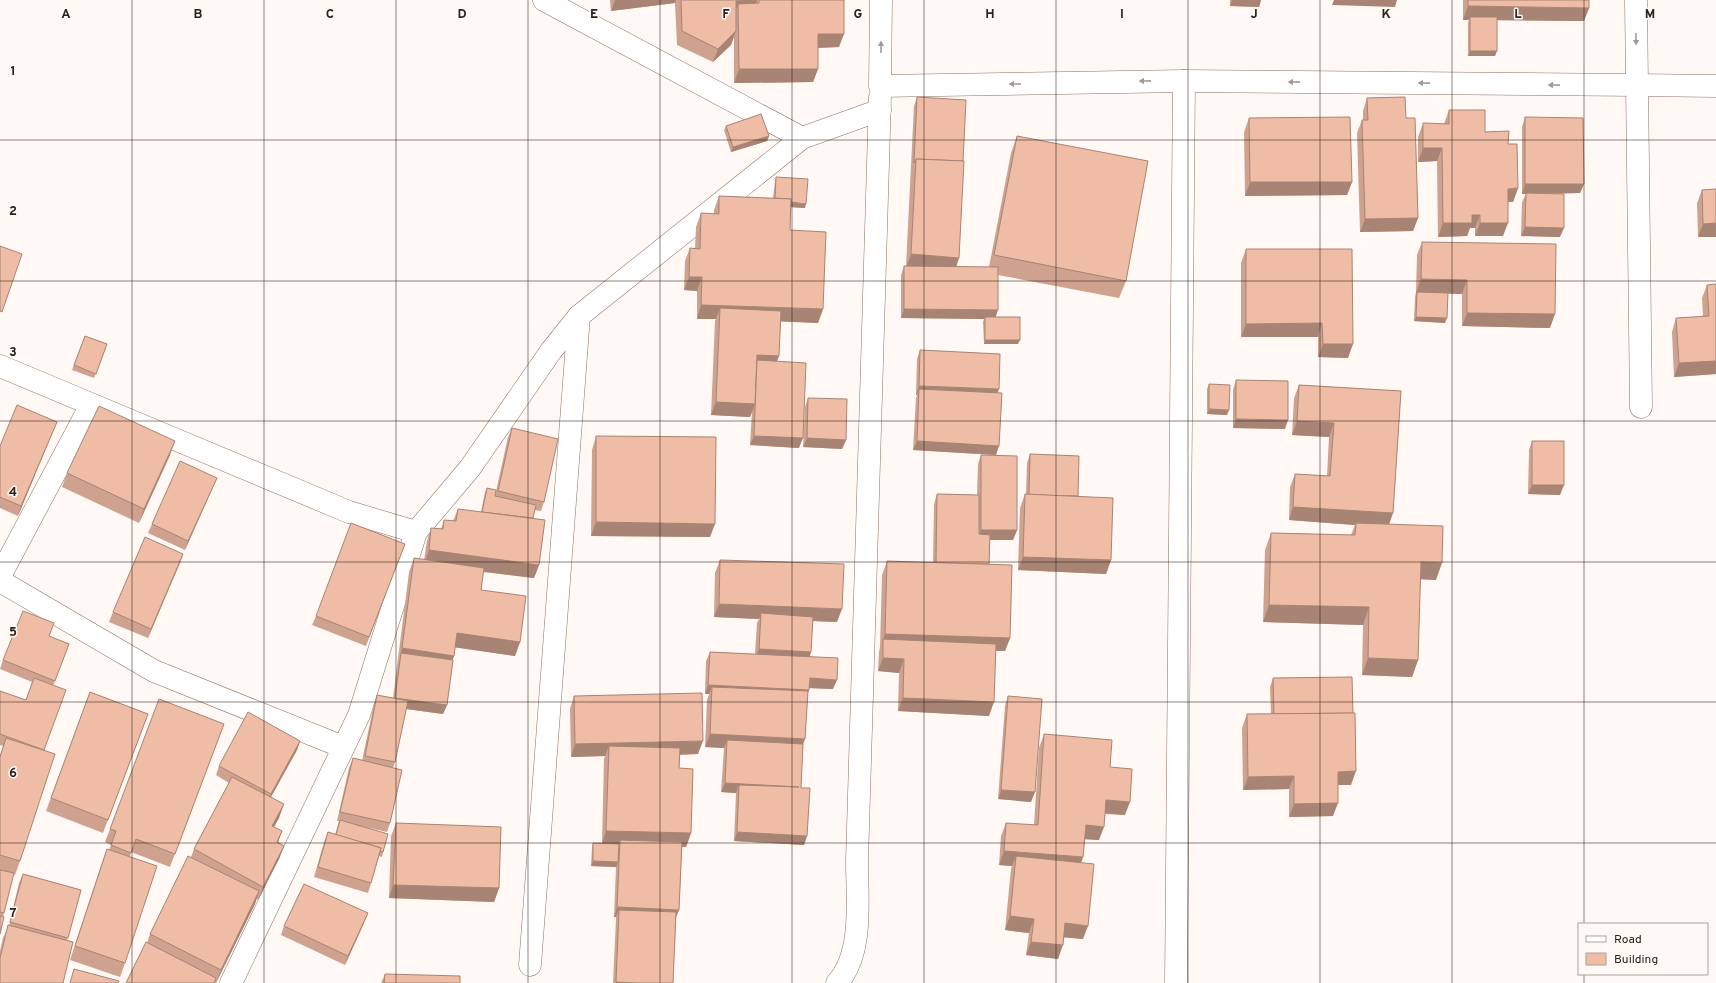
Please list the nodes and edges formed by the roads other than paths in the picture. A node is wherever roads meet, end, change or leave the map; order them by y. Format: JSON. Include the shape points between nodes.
{"nodes":[{"id":1,"x":544,"y":0,"type":"edge"},
{"id":2,"x":881,"y":0,"type":"edge"},
{"id":3,"x":1636,"y":0,"type":"edge"},
{"id":4,"x":1184,"y":81,"type":"junction"},
{"id":5,"x":1637,"y":85,"type":"junction"},
{"id":6,"x":880,"y":86,"type":"junction"},
{"id":7,"x":1716,"y":86,"type":"edge"},
{"id":8,"x":880,"y":110,"type":"junction"},
{"id":9,"x":802,"y":138,"type":"junction"},
{"id":10,"x":579,"y":316,"type":"junction"},
{"id":11,"x":0,"y":366,"type":"edge"},
{"id":12,"x":91,"y":405,"type":"junction"},
{"id":13,"x":1641,"y":407,"type":"dead end"},
{"id":14,"x":416,"y":532,"type":"junction"},
{"id":15,"x":0,"y":576,"type":"edge"},
{"id":16,"x":0,"y":581,"type":"edge"},
{"id":17,"x":343,"y":747,"type":"junction"},
{"id":18,"x":530,"y":965,"type":"dead end"},
{"id":19,"x":230,"y":983,"type":"edge"},
{"id":20,"x":837,"y":983,"type":"edge"},
{"id":21,"x":1176,"y":983,"type":"edge"}],
"edges":[{"from":1,"to":9,"type":"street"},
{"from":6,"to":2,"type":"street","one_way":true},
{"from":3,"to":5,"type":"street","one_way":true},
{"from":5,"to":4,"type":"street","one_way":true},
{"from":4,"to":6,"type":"street","one_way":true},
{"from":4,"to":21,"type":"street"},
{"from":5,"to":7,"type":"street"},
{"from":5,"to":13,"type":"street"},
{"from":6,"to":8,"type":"street"},
{"from":8,"to":9,"type":"street"},
{"from":8,"to":20,"type":"street","via":[[857,861],[858,925],[852,954],[843,977]]},
{"from":9,"to":10,"type":"street"},
{"from":10,"to":14,"type":"street","via":[[551,351],[470,468]]},
{"from":10,"to":18,"type":"street"},
{"from":11,"to":12,"type":"street"},
{"from":12,"to":14,"type":"street","via":[[349,512]]},
{"from":12,"to":15,"type":"street"},
{"from":14,"to":17,"type":"street","via":[[359,716]]},
{"from":16,"to":17,"type":"street","via":[[154,671]]},
{"from":17,"to":19,"type":"street"}]}
